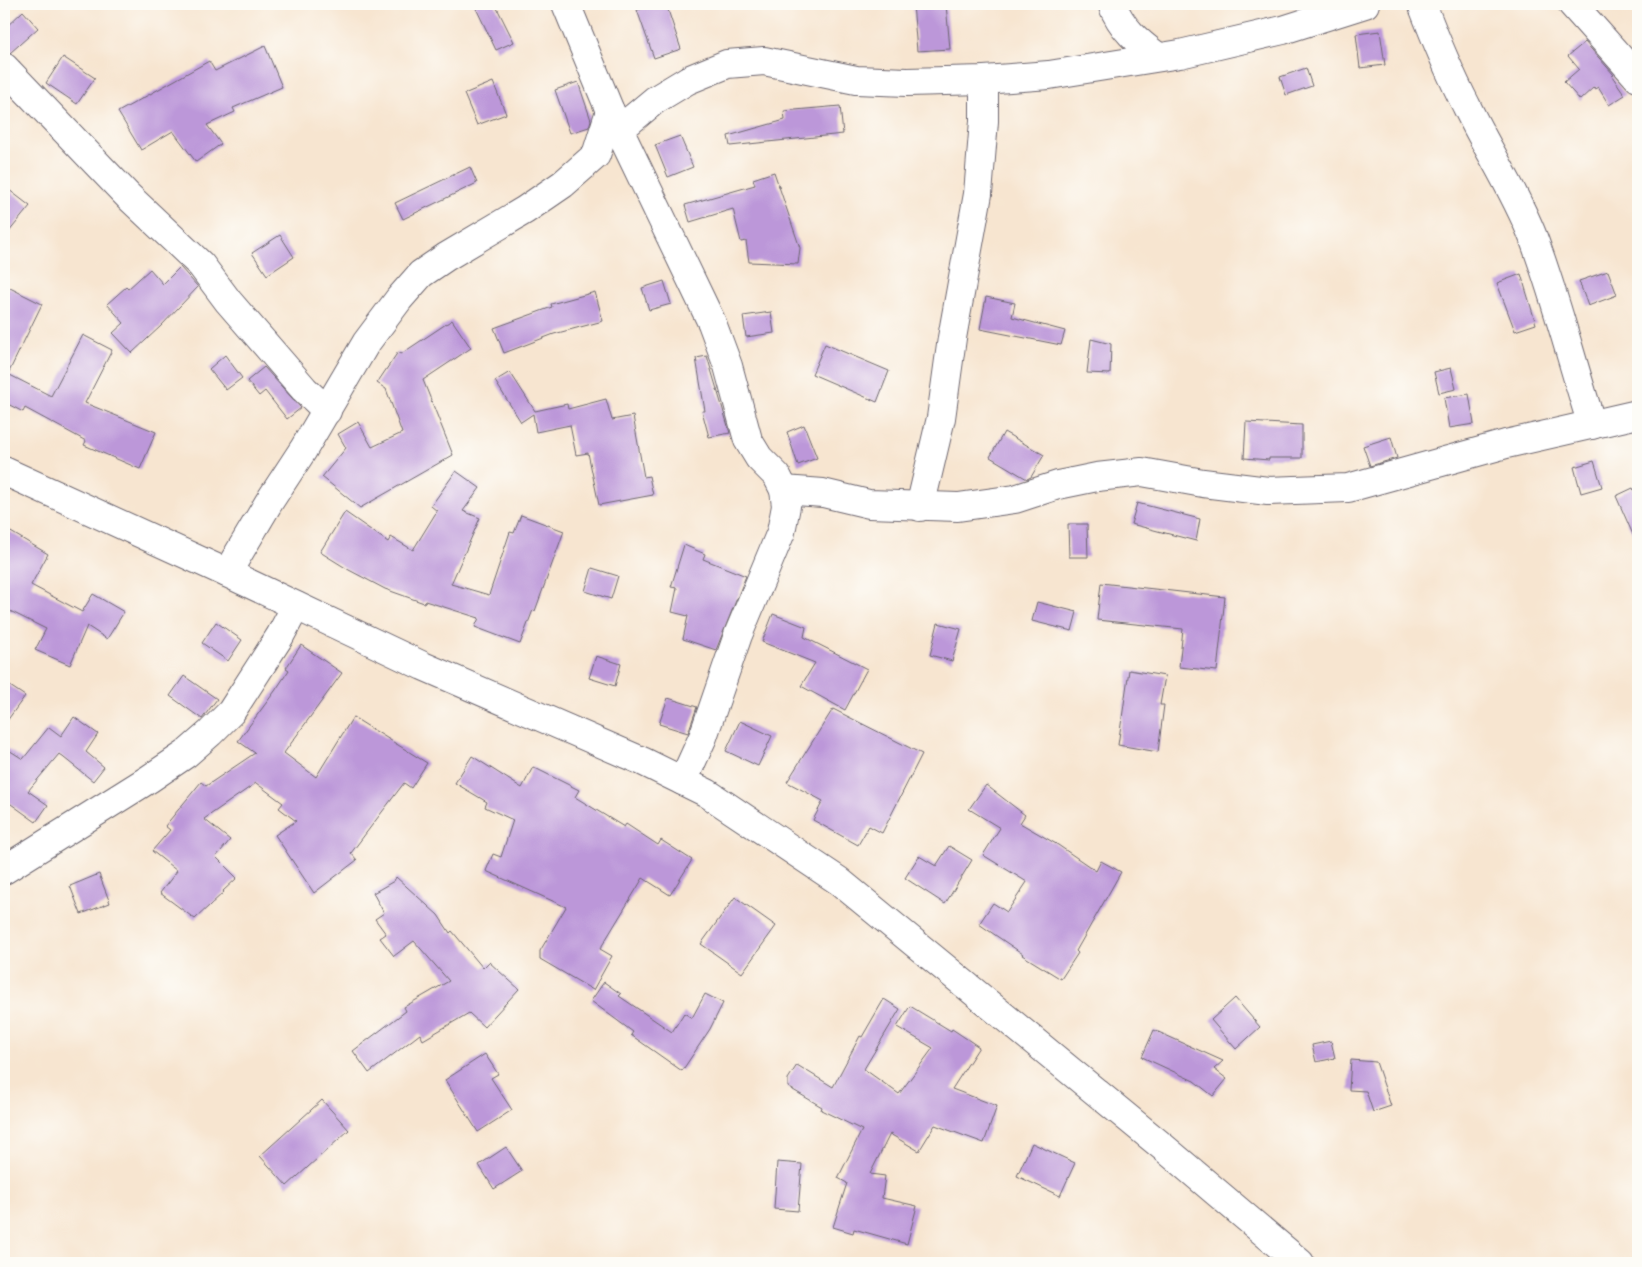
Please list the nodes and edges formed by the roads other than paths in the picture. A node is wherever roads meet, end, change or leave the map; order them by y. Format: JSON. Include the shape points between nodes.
{"nodes":[{"id":1,"x":566,"y":4,"type":"edge"},
{"id":2,"x":1112,"y":4,"type":"edge"},
{"id":3,"x":1365,"y":4,"type":"edge"},
{"id":4,"x":1422,"y":4,"type":"edge"},
{"id":5,"x":1572,"y":4,"type":"edge"},
{"id":6,"x":1158,"y":57,"type":"junction"},
{"id":7,"x":4,"y":67,"type":"edge"},
{"id":8,"x":1638,"y":78,"type":"edge"},
{"id":9,"x":984,"y":80,"type":"junction"},
{"id":10,"x":614,"y":121,"type":"junction"},
{"id":11,"x":596,"y":155,"type":"junction"},
{"id":12,"x":636,"y":166,"type":"junction"},
{"id":13,"x":327,"y":411,"type":"junction"},
{"id":14,"x":1638,"y":414,"type":"edge"},
{"id":15,"x":1592,"y":425,"type":"junction"},
{"id":16,"x":4,"y":471,"type":"edge"},
{"id":17,"x":784,"y":490,"type":"junction"},
{"id":18,"x":920,"y":507,"type":"junction"},
{"id":19,"x":228,"y":573,"type":"junction"},
{"id":20,"x":296,"y":606,"type":"junction"},
{"id":21,"x":683,"y":781,"type":"junction"},
{"id":22,"x":4,"y":870,"type":"edge"},
{"id":23,"x":1300,"y":1263,"type":"edge"}],
"edges":[{"from":1,"to":10,"type":"street"},
{"from":2,"to":6,"type":"street","via":[[1126,30]]},
{"from":3,"to":6,"type":"street","via":[[1283,30]]},
{"from":4,"to":15,"type":"street","via":[[1466,106],[1502,171],[1532,236]]},
{"from":5,"to":8,"type":"street"},
{"from":6,"to":9,"type":"street","via":[[1049,75]]},
{"from":7,"to":13,"type":"street","via":[[128,196],[202,265],[228,301]]},
{"from":9,"to":10,"type":"street","via":[[856,80],[764,61],[727,64],[688,80]]},
{"from":9,"to":18,"type":"street","via":[[978,194],[941,418]]},
{"from":10,"to":11,"type":"street"},
{"from":10,"to":12,"type":"street"},
{"from":11,"to":12,"type":"street"},
{"from":11,"to":13,"type":"street","via":[[563,184],[525,210],[421,274],[366,343]]},
{"from":12,"to":17,"type":"street","via":[[712,323],[728,366],[748,440]]},
{"from":13,"to":19,"type":"street"},
{"from":14,"to":15,"type":"street"},
{"from":15,"to":18,"type":"street","via":[[1506,444],[1348,488],[1268,491],[1142,472],[1058,485],[1015,499],[958,507]]},
{"from":16,"to":19,"type":"street"},
{"from":17,"to":18,"type":"street","via":[[823,493],[869,504]]},
{"from":17,"to":21,"type":"street","via":[[786,506],[781,532]]},
{"from":19,"to":20,"type":"street"},
{"from":20,"to":21,"type":"street"},
{"from":20,"to":22,"type":"street","via":[[231,712],[210,734],[156,774]]},
{"from":21,"to":23,"type":"street","via":[[707,793],[838,881],[1148,1134]]}]}
